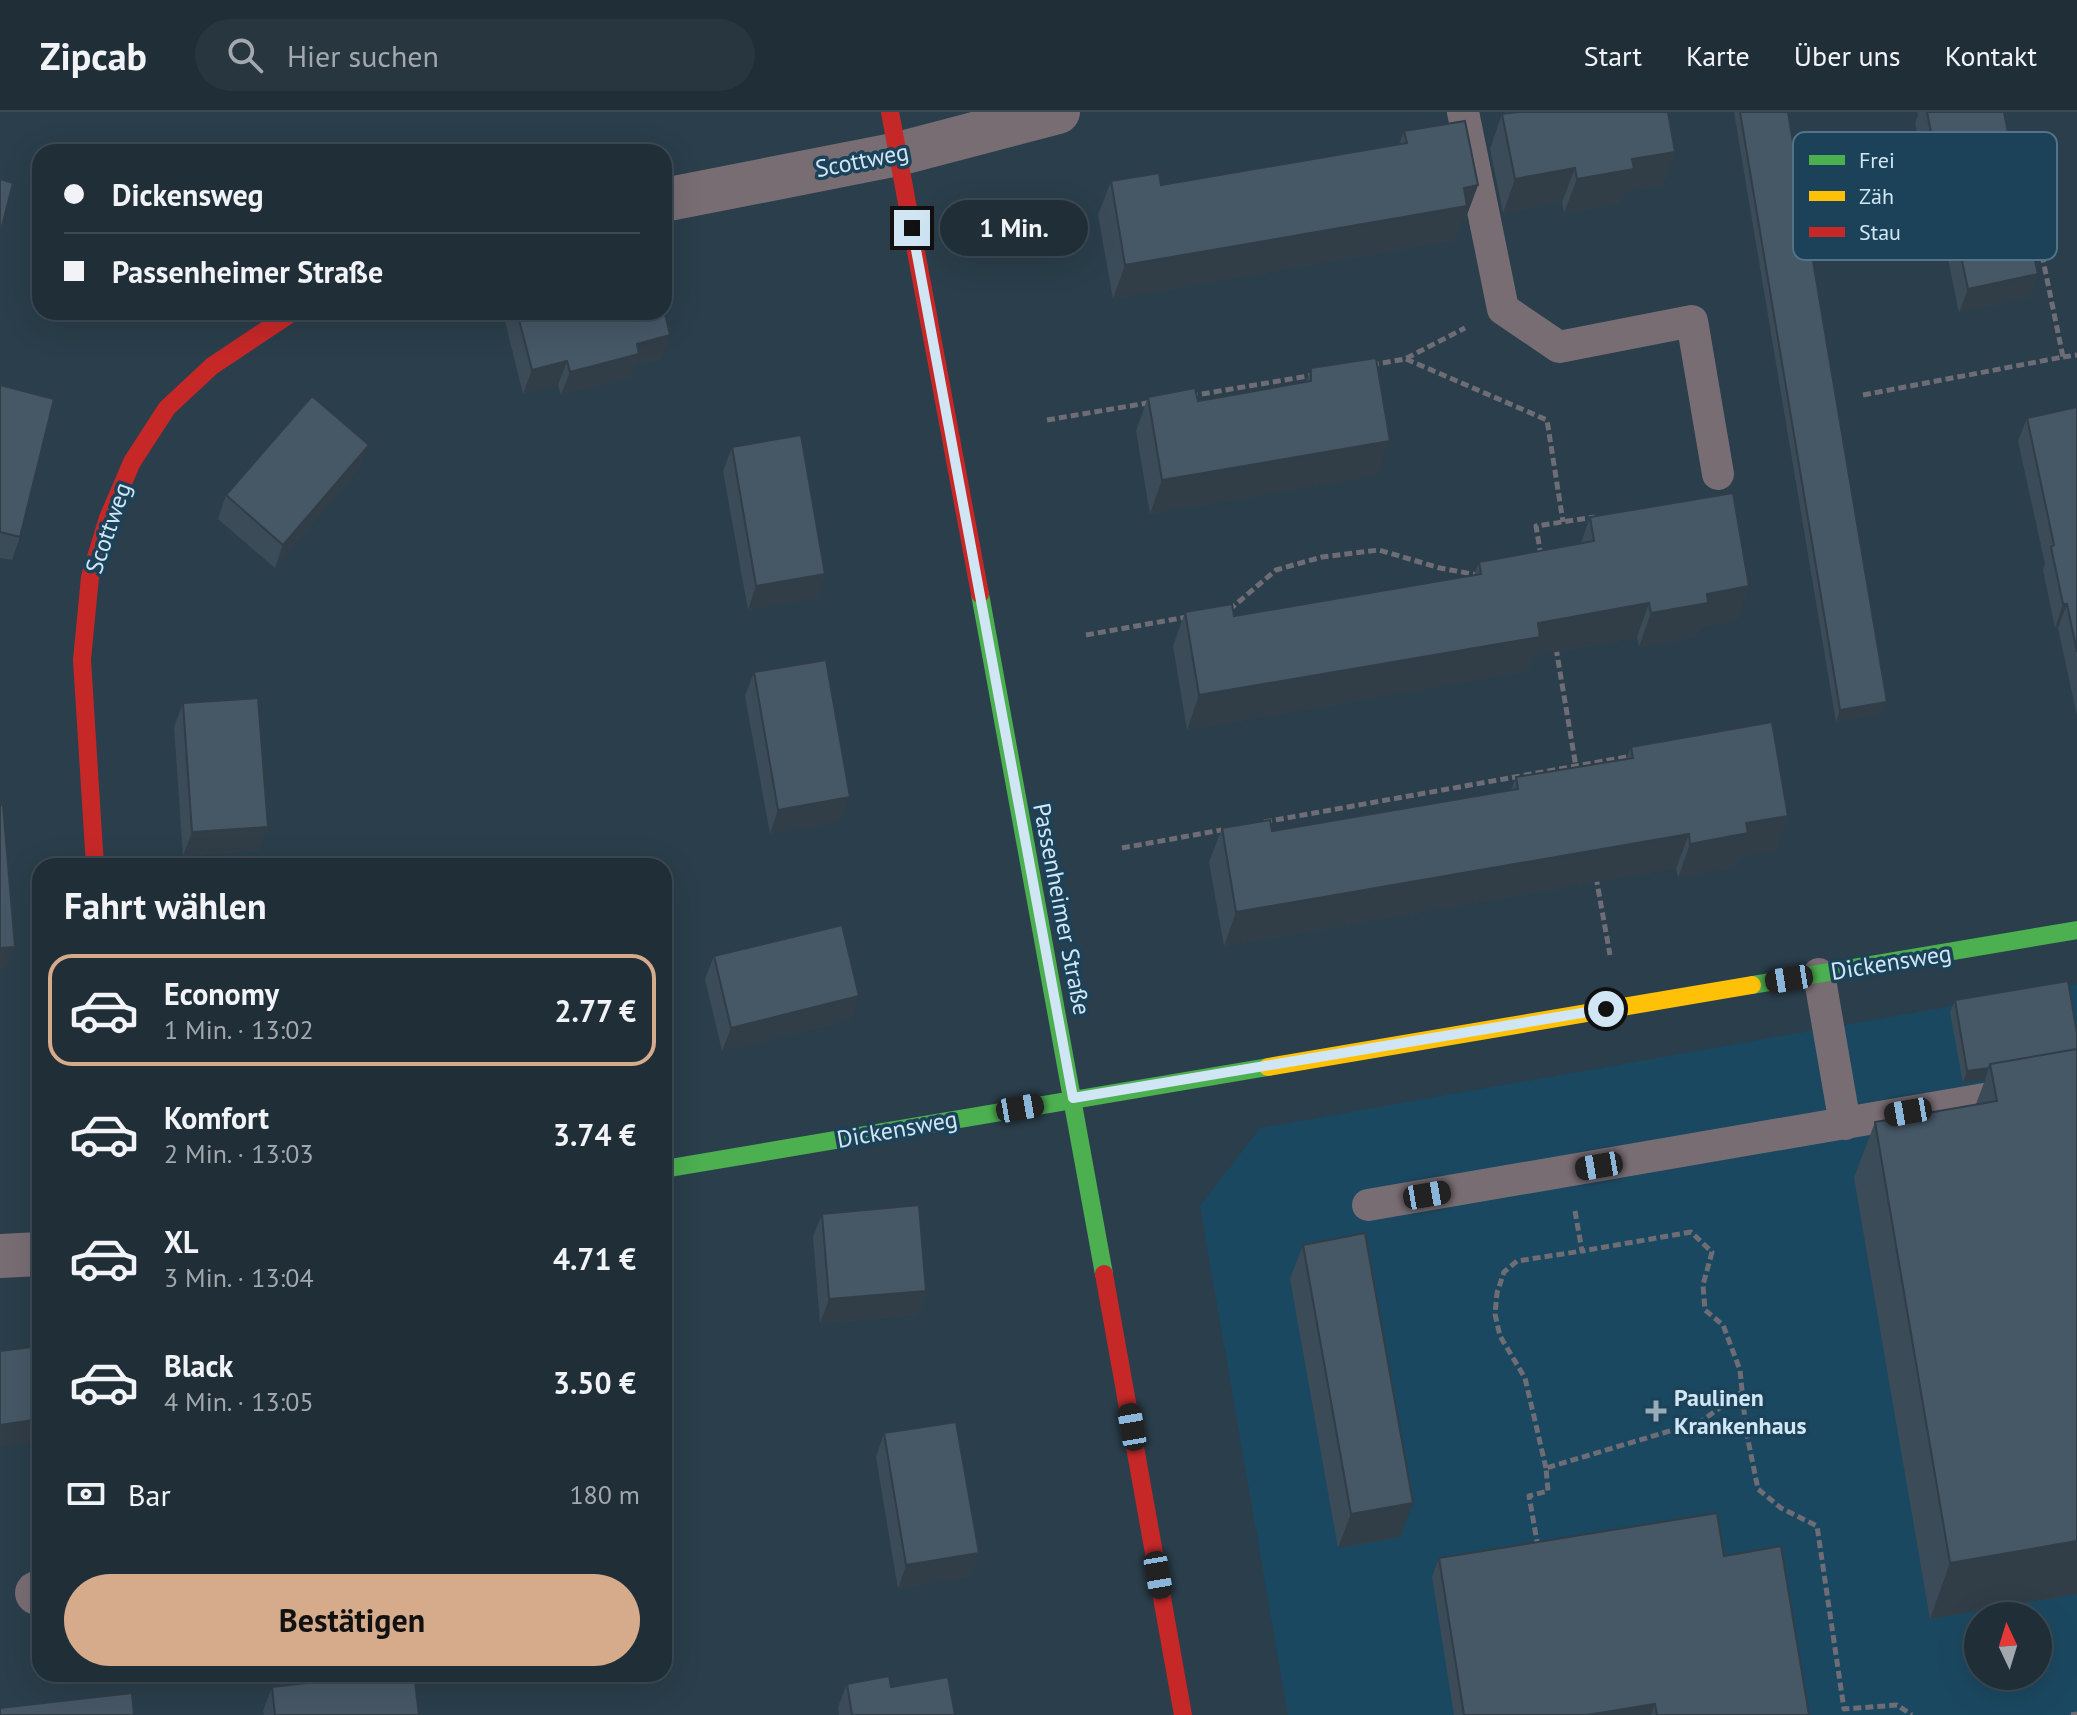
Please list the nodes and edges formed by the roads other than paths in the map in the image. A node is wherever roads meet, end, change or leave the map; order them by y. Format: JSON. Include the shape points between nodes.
{"nodes":[{"id":1,"x":890,"y":112,"type":"edge"},
{"id":2,"x":1058,"y":112,"type":"edge"},
{"id":3,"x":1463,"y":112,"type":"edge"},
{"id":4,"x":898,"y":154,"type":"junction"},
{"id":5,"x":672,"y":198,"type":"edge"},
{"id":6,"x":281,"y":320,"type":"edge"},
{"id":7,"x":1718,"y":474,"type":"dead end"},
{"id":8,"x":94,"y":858,"type":"edge"},
{"id":9,"x":2077,"y":930,"type":"edge"},
{"id":10,"x":1819,"y":974,"type":"junction"},
{"id":11,"x":2077,"y":1083,"type":"edge"},
{"id":12,"x":1073,"y":1098,"type":"junction"},
{"id":13,"x":1845,"y":1124,"type":"junction"},
{"id":14,"x":672,"y":1168,"type":"edge"},
{"id":15,"x":1368,"y":1205,"type":"dead end"},
{"id":16,"x":32,"y":1254,"type":"edge"},
{"id":17,"x":0,"y":1256,"type":"edge"},
{"id":18,"x":1183,"y":1715,"type":"edge"}],
"edges":[{"from":1,"to":4,"type":"street","name":"Passenheimer Straße"},
{"from":2,"to":4,"type":"street","name":"Scottweg"},
{"from":3,"to":7,"type":"lane","via":[[1503,309],[1559,347],[1692,321]]},
{"from":4,"to":5,"type":"street","name":"Scottweg"},
{"from":4,"to":12,"type":"street","name":"Passenheimer Straße"},
{"from":6,"to":8,"type":"street","name":"Scottweg","via":[[212,366],[167,408],[132,462],[108,518],[90,577],[82,660]]},
{"from":9,"to":10,"type":"street","name":"Dickensweg"},
{"from":10,"to":12,"type":"street","name":"Dickensweg"},
{"from":10,"to":13,"type":"lane"},
{"from":11,"to":13,"type":"lane"},
{"from":12,"to":14,"type":"street","name":"Dickensweg"},
{"from":12,"to":18,"type":"street","name":"Passenheimer Straße"},
{"from":13,"to":15,"type":"lane"},
{"from":16,"to":17,"type":"street"}]}
